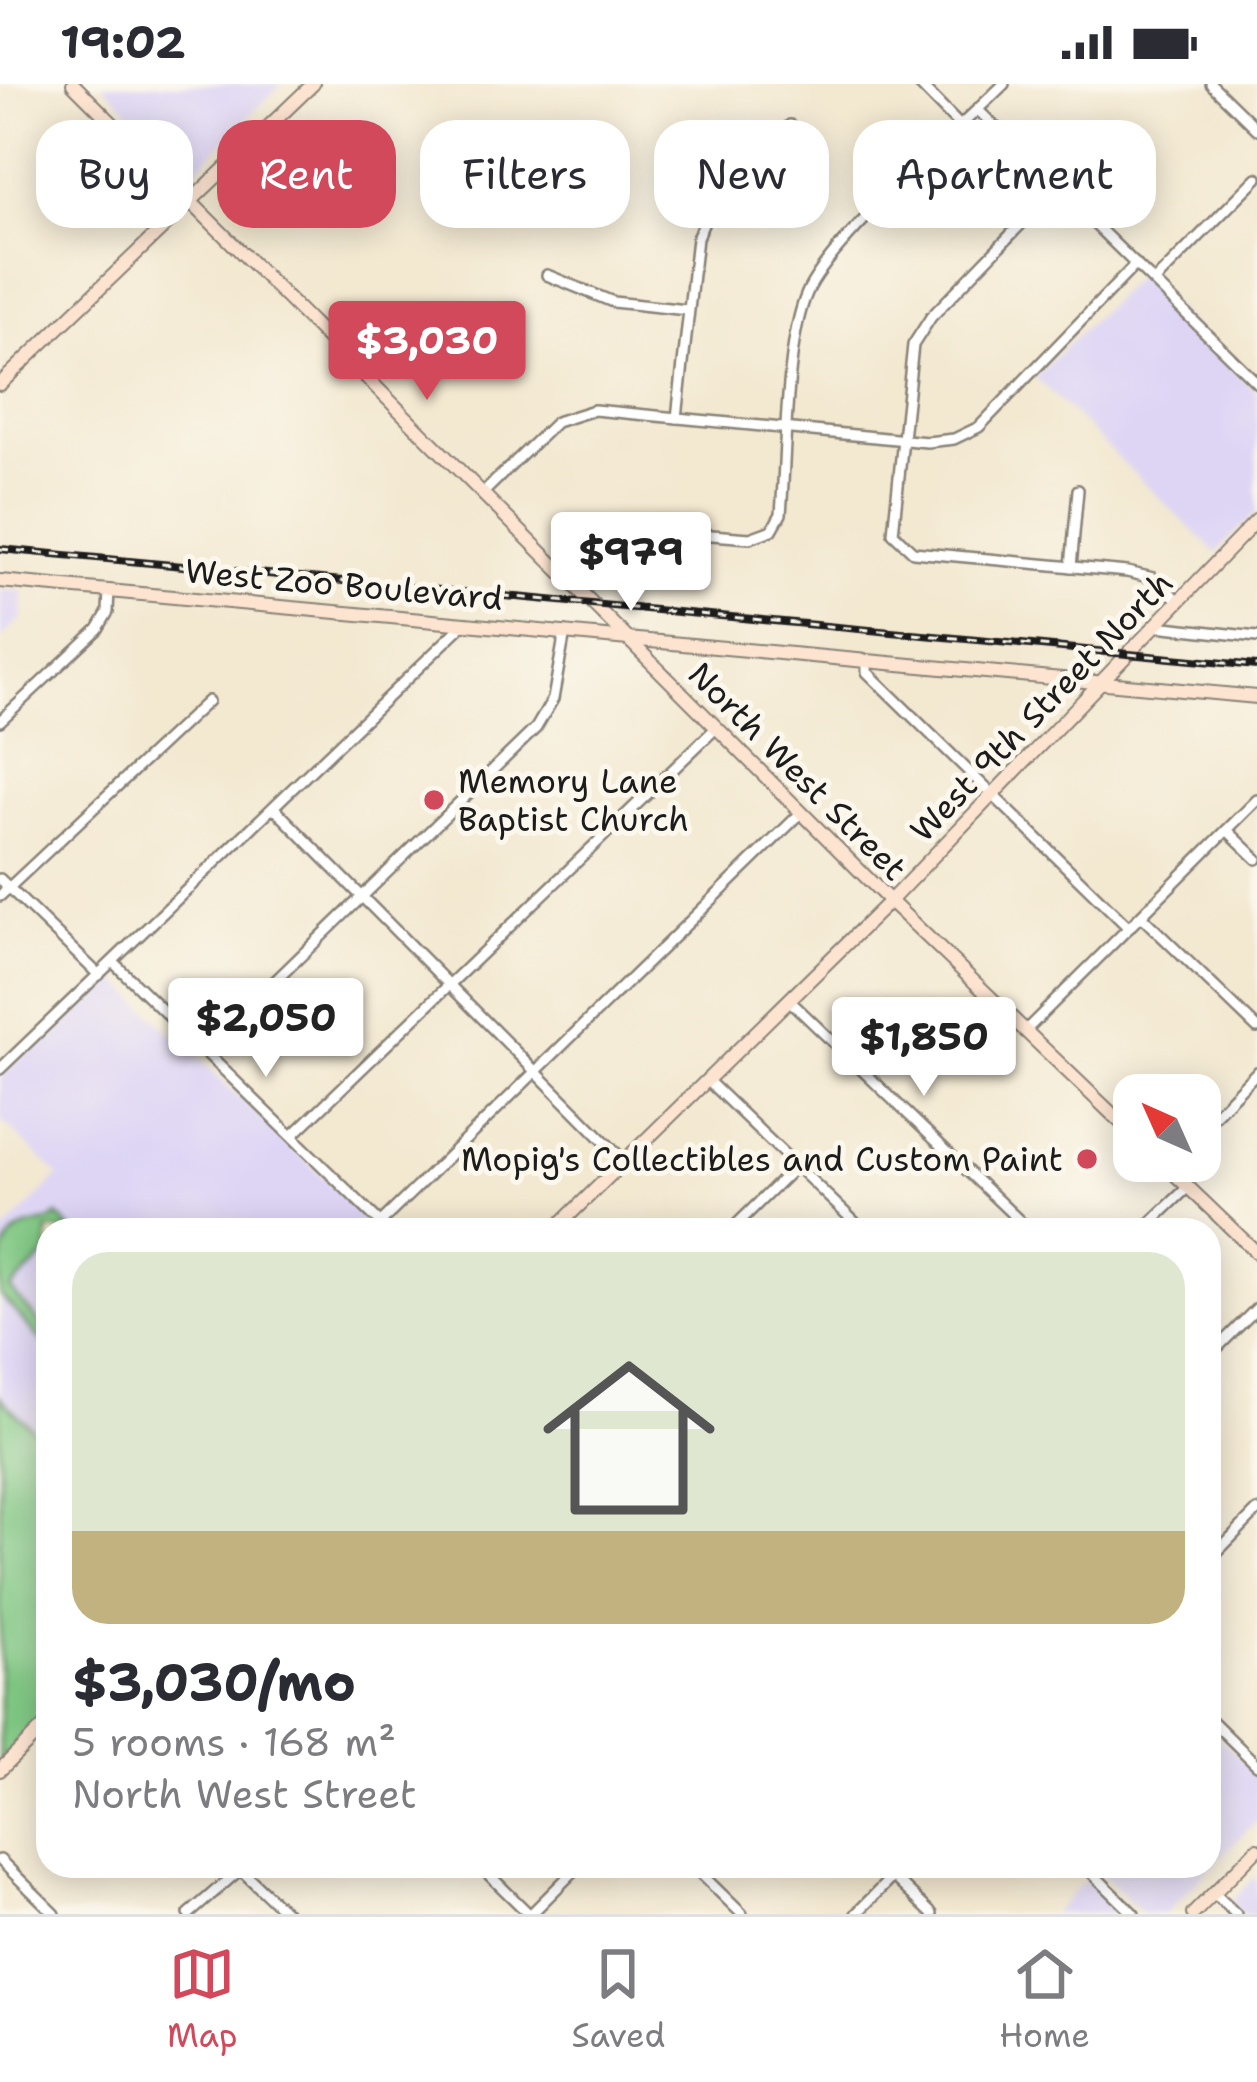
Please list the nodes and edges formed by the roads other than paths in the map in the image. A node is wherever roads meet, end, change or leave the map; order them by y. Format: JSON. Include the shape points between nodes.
{"nodes":[{"id":1,"x":73,"y":84,"type":"edge"},
{"id":2,"x":313,"y":84,"type":"edge"},
{"id":3,"x":919,"y":84,"type":"edge"},
{"id":4,"x":1004,"y":84,"type":"edge"},
{"id":5,"x":1211,"y":84,"type":"edge"},
{"id":6,"x":978,"y":110,"type":"junction"},
{"id":7,"x":109,"y":120,"type":"edge"},
{"id":8,"x":954,"y":120,"type":"edge"},
{"id":9,"x":968,"y":120,"type":"edge"},
{"id":10,"x":988,"y":120,"type":"edge"},
{"id":11,"x":1257,"y":129,"type":"edge"},
{"id":12,"x":1257,"y":178,"type":"edge"},
{"id":13,"x":193,"y":200,"type":"edge"},
{"id":14,"x":193,"y":204,"type":"edge"},
{"id":15,"x":164,"y":228,"type":"edge"},
{"id":16,"x":703,"y":228,"type":"edge"},
{"id":17,"x":864,"y":228,"type":"edge"},
{"id":18,"x":1018,"y":228,"type":"edge"},
{"id":19,"x":1099,"y":228,"type":"edge"},
{"id":20,"x":1136,"y":264,"type":"junction"},
{"id":21,"x":547,"y":275,"type":"dead end"},
{"id":22,"x":1154,"y":282,"type":"junction"},
{"id":23,"x":688,"y":310,"type":"junction"},
{"id":24,"x":0,"y":383,"type":"edge"},
{"id":25,"x":1257,"y":383,"type":"edge"},
{"id":26,"x":677,"y":418,"type":"junction"},
{"id":27,"x":789,"y":428,"type":"junction"},
{"id":28,"x":901,"y":439,"type":"junction"},
{"id":29,"x":1078,"y":490,"type":"dead end"},
{"id":30,"x":483,"y":493,"type":"junction"},
{"id":31,"x":1257,"y":520,"type":"edge"},
{"id":32,"x":1071,"y":567,"type":"junction"},
{"id":33,"x":557,"y":568,"type":"junction"},
{"id":34,"x":0,"y":581,"type":"edge"},
{"id":35,"x":109,"y":590,"type":"junction"},
{"id":36,"x":1179,"y":601,"type":"junction"},
{"id":37,"x":465,"y":622,"type":"junction"},
{"id":38,"x":1156,"y":626,"type":"junction"},
{"id":39,"x":565,"y":632,"type":"junction"},
{"id":40,"x":1257,"y":637,"type":"edge"},
{"id":41,"x":627,"y":638,"type":"junction"},
{"id":42,"x":867,"y":660,"type":"junction"},
{"id":43,"x":1101,"y":682,"type":"junction"},
{"id":44,"x":1257,"y":697,"type":"edge"},
{"id":45,"x":208,"y":701,"type":"dead end"},
{"id":46,"x":0,"y":721,"type":"edge"},
{"id":47,"x":716,"y":728,"type":"junction"},
{"id":48,"x":992,"y":796,"type":"junction"},
{"id":49,"x":1257,"y":800,"type":"edge"},
{"id":50,"x":274,"y":808,"type":"junction"},
{"id":51,"x":801,"y":812,"type":"junction"},
{"id":52,"x":1227,"y":830,"type":"junction"},
{"id":53,"x":1257,"y":859,"type":"edge"},
{"id":54,"x":3,"y":887,"type":"edge"},
{"id":55,"x":362,"y":897,"type":"junction"},
{"id":56,"x":890,"y":901,"type":"junction"},
{"id":57,"x":1142,"y":917,"type":"junction"},
{"id":58,"x":1130,"y":928,"type":"junction"},
{"id":59,"x":113,"y":962,"type":"junction"},
{"id":60,"x":99,"y":975,"type":"junction"},
{"id":61,"x":449,"y":984,"type":"junction"},
{"id":62,"x":788,"y":1000,"type":"junction"},
{"id":63,"x":1257,"y":1028,"type":"edge"},
{"id":64,"x":1025,"y":1030,"type":"junction"},
{"id":65,"x":204,"y":1050,"type":"junction"},
{"id":66,"x":0,"y":1070,"type":"edge"},
{"id":67,"x":536,"y":1070,"type":"junction"},
{"id":68,"x":1257,"y":1072,"type":"edge"},
{"id":69,"x":707,"y":1080,"type":"junction"},
{"id":70,"x":1221,"y":1109,"type":"edge"},
{"id":71,"x":1113,"y":1115,"type":"edge"},
{"id":72,"x":292,"y":1136,"type":"junction"},
{"id":73,"x":624,"y":1161,"type":"junction"},
{"id":74,"x":796,"y":1166,"type":"junction"},
{"id":75,"x":1184,"y":1182,"type":"edge"},
{"id":76,"x":1188,"y":1186,"type":"junction"},
{"id":77,"x":376,"y":1218,"type":"edge"},
{"id":78,"x":392,"y":1218,"type":"edge"},
{"id":79,"x":566,"y":1218,"type":"edge"},
{"id":80,"x":743,"y":1218,"type":"edge"},
{"id":81,"x":850,"y":1218,"type":"edge"},
{"id":82,"x":1016,"y":1218,"type":"edge"},
{"id":83,"x":1155,"y":1218,"type":"edge"},
{"id":84,"x":1257,"y":1252,"type":"edge"},
{"id":85,"x":1257,"y":1308,"type":"edge"},
{"id":86,"x":1221,"y":1344,"type":"edge"},
{"id":87,"x":1257,"y":1511,"type":"edge"},
{"id":88,"x":1221,"y":1548,"type":"edge"},
{"id":89,"x":1221,"y":1730,"type":"edge"},
{"id":90,"x":36,"y":1735,"type":"edge"},
{"id":91,"x":1257,"y":1765,"type":"edge"},
{"id":92,"x":0,"y":1770,"type":"edge"},
{"id":93,"x":1257,"y":1849,"type":"edge"},
{"id":94,"x":0,"y":1860,"type":"edge"},
{"id":95,"x":228,"y":1878,"type":"edge"},
{"id":96,"x":251,"y":1878,"type":"edge"},
{"id":97,"x":492,"y":1878,"type":"edge"},
{"id":98,"x":567,"y":1878,"type":"edge"},
{"id":99,"x":705,"y":1878,"type":"edge"},
{"id":100,"x":891,"y":1878,"type":"edge"},
{"id":101,"x":895,"y":1878,"type":"edge"},
{"id":102,"x":1097,"y":1878,"type":"edge"},
{"id":103,"x":1214,"y":1893,"type":"junction"},
{"id":104,"x":55,"y":1914,"type":"edge"},
{"id":105,"x":189,"y":1914,"type":"edge"},
{"id":106,"x":287,"y":1914,"type":"edge"},
{"id":107,"x":530,"y":1914,"type":"edge"},
{"id":108,"x":742,"y":1914,"type":"edge"},
{"id":109,"x":856,"y":1914,"type":"edge"},
{"id":110,"x":932,"y":1914,"type":"edge"},
{"id":111,"x":1135,"y":1914,"type":"edge"},
{"id":112,"x":1193,"y":1914,"type":"edge"},
{"id":113,"x":1236,"y":1914,"type":"edge"}],
"edges":[{"from":1,"to":7,"type":"main road","name":"North West Street"},
{"from":2,"to":13,"type":"main road"},
{"from":3,"to":8,"type":"street"},
{"from":4,"to":6,"type":"street"},
{"from":5,"to":11,"type":"street"},
{"from":6,"to":9,"type":"street"},
{"from":6,"to":10,"type":"street"},
{"from":12,"to":22,"type":"street"},
{"from":14,"to":30,"type":"main road","name":"North West Street"},
{"from":15,"to":24,"type":"main road"},
{"from":16,"to":23,"type":"street"},
{"from":17,"to":27,"type":"street","via":[[814,280],[801,312]]},
{"from":18,"to":28,"type":"street","via":[[919,332]]},
{"from":19,"to":20,"type":"street"},
{"from":20,"to":22,"type":"street"},
{"from":20,"to":28,"type":"street","via":[[979,427],[954,440]]},
{"from":21,"to":23,"type":"street","via":[[613,302]]},
{"from":22,"to":25,"type":"street"},
{"from":23,"to":26,"type":"street"},
{"from":26,"to":27,"type":"street"},
{"from":26,"to":30,"type":"street","via":[[594,410],[566,416]]},
{"from":27,"to":28,"type":"street"},
{"from":27,"to":33,"type":"street","via":[[781,514],[769,533],[609,527]]},
{"from":28,"to":32,"type":"street","via":[[892,524],[904,547]]},
{"from":29,"to":32,"type":"street"},
{"from":30,"to":33,"type":"main road","name":"North West Street"},
{"from":31,"to":36,"type":"main road","name":"West 9th Street North"},
{"from":32,"to":36,"type":"street","via":[[1143,575]]},
{"from":33,"to":41,"type":"main road","name":"North West Street"},
{"from":34,"to":35,"type":"main road","name":"West Zoo Boulevard"},
{"from":35,"to":37,"type":"main road","name":"West Zoo Boulevard"},
{"from":35,"to":46,"type":"street","via":[[98,628]]},
{"from":36,"to":38,"type":"main road","name":"West 9th Street North"},
{"from":37,"to":39,"type":"main road","name":"West Zoo Boulevard"},
{"from":37,"to":50,"type":"street"},
{"from":38,"to":40,"type":"street"},
{"from":38,"to":43,"type":"main road","name":"West 9th Street North"},
{"from":39,"to":41,"type":"main road","name":"West Zoo Boulevard"},
{"from":39,"to":55,"type":"street","via":[[553,699],[536,728]]},
{"from":41,"to":42,"type":"main road","name":"West Zoo Boulevard"},
{"from":41,"to":47,"type":"main road","name":"North West Street"},
{"from":42,"to":43,"type":"main road","name":"West Zoo Boulevard"},
{"from":42,"to":48,"type":"street","via":[[867,672]]},
{"from":43,"to":44,"type":"main road","name":"West Zoo Boulevard"},
{"from":43,"to":48,"type":"main road","name":"West 9th Street North"},
{"from":45,"to":54,"type":"street"},
{"from":47,"to":51,"type":"main road","name":"North West Street"},
{"from":47,"to":61,"type":"street"},
{"from":48,"to":56,"type":"main road","name":"West 9th Street North"},
{"from":48,"to":58,"type":"street"},
{"from":49,"to":52,"type":"street"},
{"from":50,"to":55,"type":"street"},
{"from":50,"to":59,"type":"street"},
{"from":51,"to":56,"type":"main road","name":"North West Street"},
{"from":51,"to":67,"type":"street"},
{"from":52,"to":53,"type":"street"},
{"from":52,"to":57,"type":"street"},
{"from":54,"to":60,"type":"street"},
{"from":55,"to":61,"type":"street"},
{"from":55,"to":65,"type":"street"},
{"from":56,"to":62,"type":"main road","name":"West 9th Street North"},
{"from":56,"to":64,"type":"main road","name":"North West Street"},
{"from":57,"to":58,"type":"street"},
{"from":57,"to":63,"type":"street"},
{"from":58,"to":64,"type":"street"},
{"from":59,"to":60,"type":"street"},
{"from":59,"to":65,"type":"street"},
{"from":60,"to":66,"type":"street"},
{"from":61,"to":67,"type":"street"},
{"from":61,"to":72,"type":"street"},
{"from":62,"to":69,"type":"main road","name":"West 9th Street North"},
{"from":62,"to":82,"type":"street"},
{"from":64,"to":71,"type":"main road","name":"North West Street"},
{"from":65,"to":72,"type":"street"},
{"from":67,"to":73,"type":"street"},
{"from":67,"to":78,"type":"street"},
{"from":68,"to":70,"type":"street"},
{"from":69,"to":73,"type":"main road","name":"West 9th Street North"},
{"from":69,"to":74,"type":"street"},
{"from":72,"to":77,"type":"street"},
{"from":73,"to":79,"type":"main road","name":"West 9th Street North"},
{"from":74,"to":80,"type":"street"},
{"from":74,"to":81,"type":"street"},
{"from":75,"to":76,"type":"main road"},
{"from":76,"to":83,"type":"street"},
{"from":76,"to":84,"type":"main road"},
{"from":85,"to":86,"type":"street"},
{"from":87,"to":88,"type":"street"},
{"from":89,"to":91,"type":"street"},
{"from":90,"to":92,"type":"main road"},
{"from":93,"to":103,"type":"main road"},
{"from":94,"to":104,"type":"street"},
{"from":95,"to":105,"type":"street"},
{"from":96,"to":106,"type":"street"},
{"from":97,"to":107,"type":"street"},
{"from":98,"to":107,"type":"street"},
{"from":99,"to":108,"type":"street"},
{"from":100,"to":109,"type":"street"},
{"from":101,"to":110,"type":"street"},
{"from":102,"to":111,"type":"street"},
{"from":103,"to":112,"type":"main road"},
{"from":103,"to":113,"type":"street"}]}
